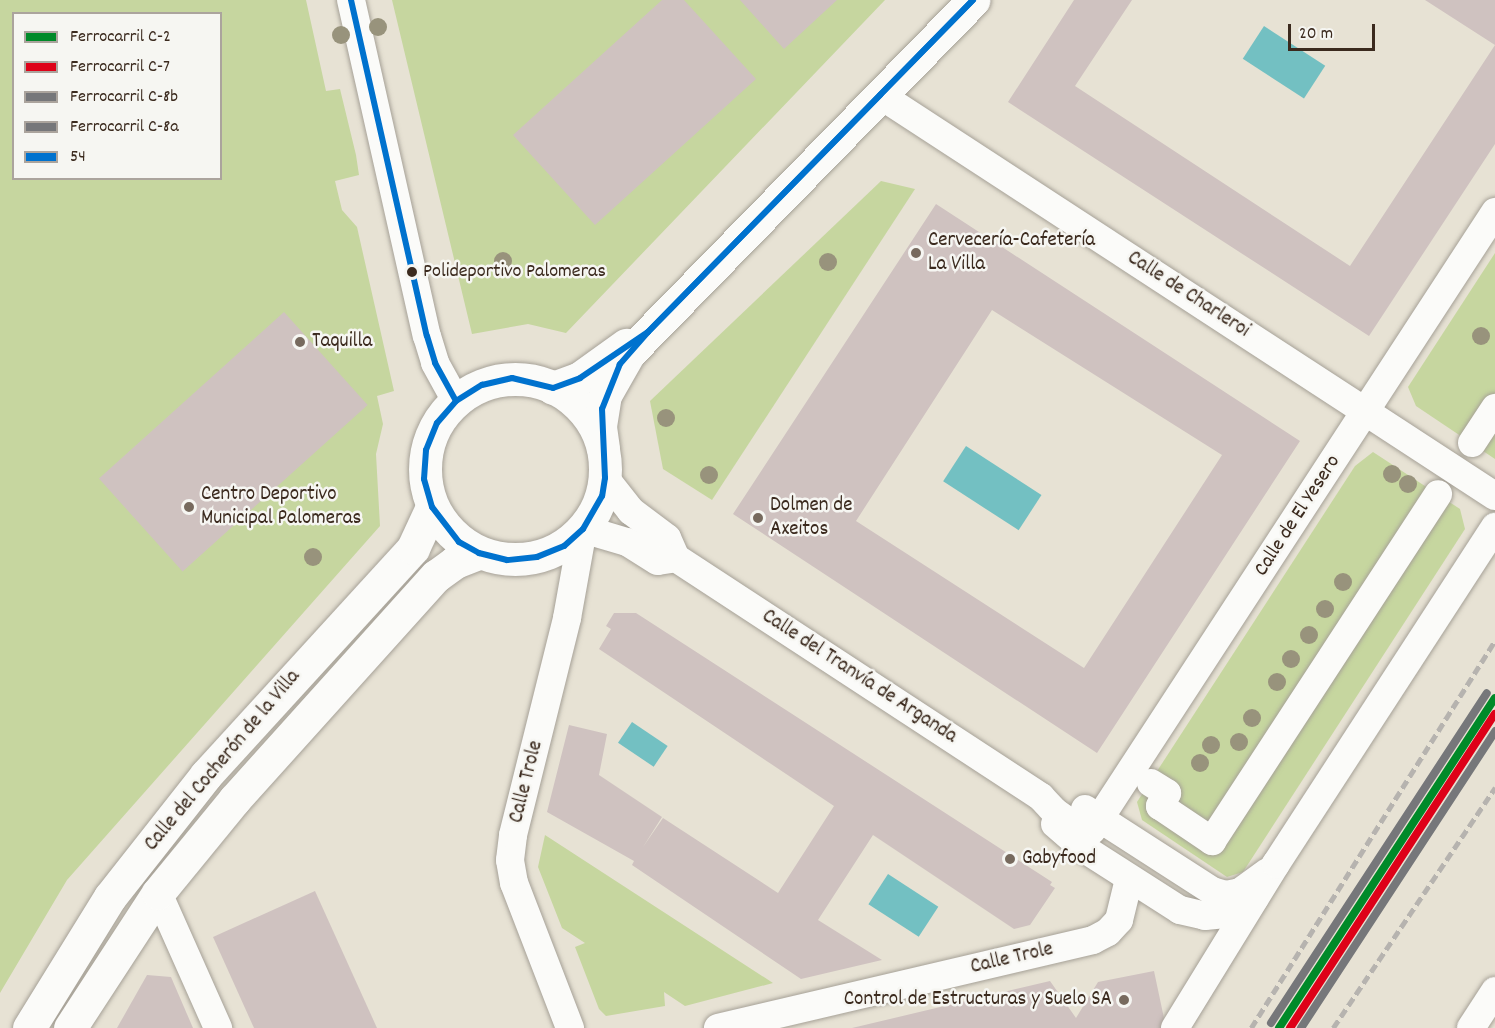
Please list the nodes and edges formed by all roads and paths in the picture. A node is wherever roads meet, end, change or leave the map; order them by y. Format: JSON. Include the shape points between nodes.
{"nodes":[{"id":1,"x":351,"y":0,"type":"edge"},
{"id":2,"x":973,"y":0,"type":"edge"},
{"id":3,"x":880,"y":95,"type":"junction"},
{"id":4,"x":1495,"y":212,"type":"edge"},
{"id":5,"x":648,"y":332,"type":"junction"},
{"id":6,"x":553,"y":388,"type":"junction"},
{"id":7,"x":456,"y":400,"type":"junction"},
{"id":8,"x":1495,"y":408,"type":"edge"},
{"id":9,"x":1366,"y":411,"type":"junction"},
{"id":10,"x":1472,"y":442,"type":"dead end"},
{"id":11,"x":604,"y":463,"type":"junction"},
{"id":12,"x":1438,"y":494,"type":"dead end"},
{"id":13,"x":1495,"y":496,"type":"edge"},
{"id":14,"x":432,"y":507,"type":"junction"},
{"id":15,"x":1495,"y":527,"type":"edge"},
{"id":16,"x":583,"y":529,"type":"junction"},
{"id":17,"x":479,"y":553,"type":"junction"},
{"id":18,"x":676,"y":558,"type":"junction"},
{"id":19,"x":1041,"y":797,"type":"junction"},
{"id":20,"x":1153,"y":805,"type":"dead end"},
{"id":21,"x":1099,"y":818,"type":"junction"},
{"id":22,"x":1276,"y":864,"type":"junction"},
{"id":23,"x":1129,"y":879,"type":"junction"},
{"id":24,"x":158,"y":893,"type":"junction"},
{"id":25,"x":1255,"y":898,"type":"junction"},
{"id":26,"x":1495,"y":991,"type":"edge"},
{"id":27,"x":29,"y":1028,"type":"edge"},
{"id":28,"x":70,"y":1028,"type":"edge"},
{"id":29,"x":218,"y":1028,"type":"edge"},
{"id":30,"x":570,"y":1028,"type":"edge"},
{"id":31,"x":718,"y":1028,"type":"edge"},
{"id":32,"x":1175,"y":1028,"type":"edge"},
{"id":33,"x":1471,"y":1028,"type":"edge"}],
"edges":[{"from":1,"to":7,"type":"street","via":[[427,336],[435,363]]},
{"from":2,"to":3,"type":"street"},
{"from":3,"to":5,"type":"street"},
{"from":3,"to":9,"type":"street","name":"Calle de Charleroi"},
{"from":4,"to":9,"type":"street","name":"Calle de El Yesero"},
{"from":5,"to":6,"type":"street","via":[[580,378]]},
{"from":5,"to":11,"type":"street","via":[[620,363],[605,395],[600,426]]},
{"from":6,"to":7,"type":"street","via":[[512,378],[482,385]]},
{"from":6,"to":11,"type":"street","via":[[570,397],[591,420]]},
{"from":7,"to":14,"type":"street","via":[[437,423],[426,450],[424,479]]},
{"from":8,"to":10,"type":"street"},
{"from":9,"to":13,"type":"street","name":"Calle de Charleroi"},
{"from":9,"to":21,"type":"street","name":"Calle de El Yesero"},
{"from":11,"to":16,"type":"street","via":[[602,496]]},
{"from":11,"to":18,"type":"street","name":"Calle del Tranvía de Arganda","via":[[631,511],[667,538]]},
{"from":12,"to":20,"type":"street","via":[[1212,841]]},
{"from":14,"to":17,"type":"street","via":[[459,542]]},
{"from":14,"to":27,"type":"street","name":"Calle del Cocherón de la Villa","via":[[413,548],[206,776],[110,897]]},
{"from":15,"to":22,"type":"street"},
{"from":16,"to":17,"type":"street","via":[[564,546],[537,557],[507,560]]},
{"from":16,"to":18,"type":"street","name":"Calle del Tranvía de Arganda","via":[[627,542],[658,561]]},
{"from":16,"to":30,"type":"street","name":"Calle Trole","via":[[567,618],[510,860],[514,883]]},
{"from":17,"to":24,"type":"street","name":"Calle del Cocherón de la Villa","via":[[454,562],[436,576],[234,800]]},
{"from":18,"to":19,"type":"street","name":"Calle del Tranvía de Arganda"},
{"from":19,"to":21,"type":"street","name":"Calle del Tranvía de Arganda","via":[[1054,812],[1078,828],[1092,830]]},
{"from":19,"to":23,"type":"street","name":"Calle del Tranvía de Arganda","via":[[1059,829]]},
{"from":21,"to":22,"type":"street","via":[[1197,882],[1226,895],[1258,881]]},
{"from":22,"to":25,"type":"street"},
{"from":23,"to":25,"type":"street","name":"Calle del Tranvía de Arganda","via":[[1180,910],[1205,916],[1241,909]]},
{"from":23,"to":31,"type":"street","name":"Calle Trole","via":[[1119,920],[1093,940]]},
{"from":24,"to":28,"type":"street","name":"Calle del Cocherón de la Villa"},
{"from":24,"to":29,"type":"street"},
{"from":25,"to":32,"type":"street"},
{"from":26,"to":33,"type":"street"}]}
